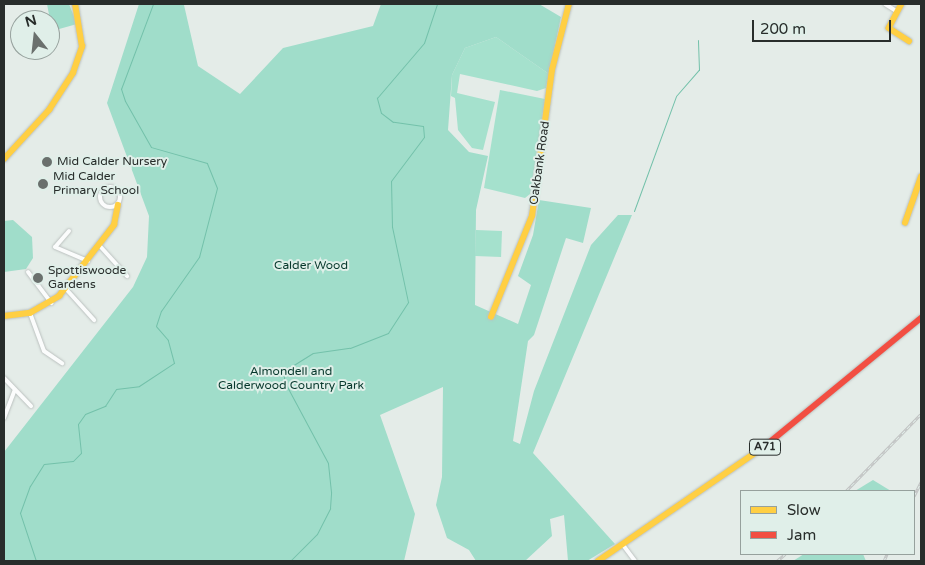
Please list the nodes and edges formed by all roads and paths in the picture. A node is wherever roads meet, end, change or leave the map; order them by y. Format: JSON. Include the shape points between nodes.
{"nodes":[{"id":1,"x":76,"y":4,"type":"edge"},
{"id":2,"x":569,"y":4,"type":"edge"},
{"id":3,"x":885,"y":4,"type":"edge"},
{"id":4,"x":902,"y":4,"type":"edge"},
{"id":5,"x":898,"y":12,"type":"junction"},
{"id":6,"x":909,"y":41,"type":"dead end"},
{"id":7,"x":4,"y":160,"type":"edge"},
{"id":8,"x":921,"y":177,"type":"edge"},
{"id":9,"x":118,"y":205,"type":"junction"},
{"id":10,"x":905,"y":223,"type":"dead end"},
{"id":11,"x":68,"y":231,"type":"dead end"},
{"id":12,"x":99,"y":245,"type":"junction"},
{"id":13,"x":88,"y":261,"type":"junction"},
{"id":14,"x":126,"y":268,"type":"dead end"},
{"id":15,"x":28,"y":272,"type":"dead end"},
{"id":16,"x":122,"y":272,"type":"junction"},
{"id":17,"x":126,"y":276,"type":"dead end"},
{"id":18,"x":66,"y":289,"type":"junction"},
{"id":19,"x":51,"y":303,"type":"junction"},
{"id":20,"x":30,"y":314,"type":"junction"},
{"id":21,"x":4,"y":316,"type":"edge"},
{"id":22,"x":491,"y":317,"type":"dead end"},
{"id":23,"x":921,"y":318,"type":"edge"},
{"id":24,"x":94,"y":320,"type":"dead end"},
{"id":25,"x":62,"y":363,"type":"dead end"},
{"id":26,"x":4,"y":378,"type":"edge"},
{"id":27,"x":15,"y":390,"type":"junction"},
{"id":28,"x":31,"y":406,"type":"dead end"},
{"id":29,"x":4,"y":418,"type":"edge"},
{"id":30,"x":623,"y":544,"type":"junction"},
{"id":31,"x":598,"y":561,"type":"edge"},
{"id":32,"x":635,"y":561,"type":"edge"}],
"edges":[{"from":1,"to":7,"type":"street","via":[[82,46],[73,73],[49,110]]},
{"from":2,"to":22,"type":"street","name":"Oakbank Road","via":[[552,70],[532,216]]},
{"from":3,"to":5,"type":"street"},
{"from":4,"to":5,"type":"street"},
{"from":5,"to":6,"type":"street","via":[[889,28]]},
{"from":8,"to":10,"type":"street"},
{"from":9,"to":9,"type":"street","via":[[102,204],[103,190],[117,189],[121,198]]},
{"from":9,"to":12,"type":"street","via":[[114,225]]},
{"from":11,"to":13,"type":"street","via":[[55,247]]},
{"from":12,"to":13,"type":"street"},
{"from":12,"to":16,"type":"street"},
{"from":13,"to":18,"type":"street"},
{"from":14,"to":16,"type":"street"},
{"from":15,"to":19,"type":"street"},
{"from":16,"to":17,"type":"street"},
{"from":18,"to":19,"type":"street"},
{"from":18,"to":24,"type":"street"},
{"from":19,"to":20,"type":"street"},
{"from":20,"to":21,"type":"street"},
{"from":20,"to":25,"type":"street","via":[[44,351]]},
{"from":23,"to":30,"type":"street","number":"A71","via":[[784,433]]},
{"from":26,"to":27,"type":"street"},
{"from":27,"to":28,"type":"street"},
{"from":27,"to":29,"type":"street"},
{"from":30,"to":31,"type":"street","number":"A71"},
{"from":30,"to":32,"type":"street"}]}
